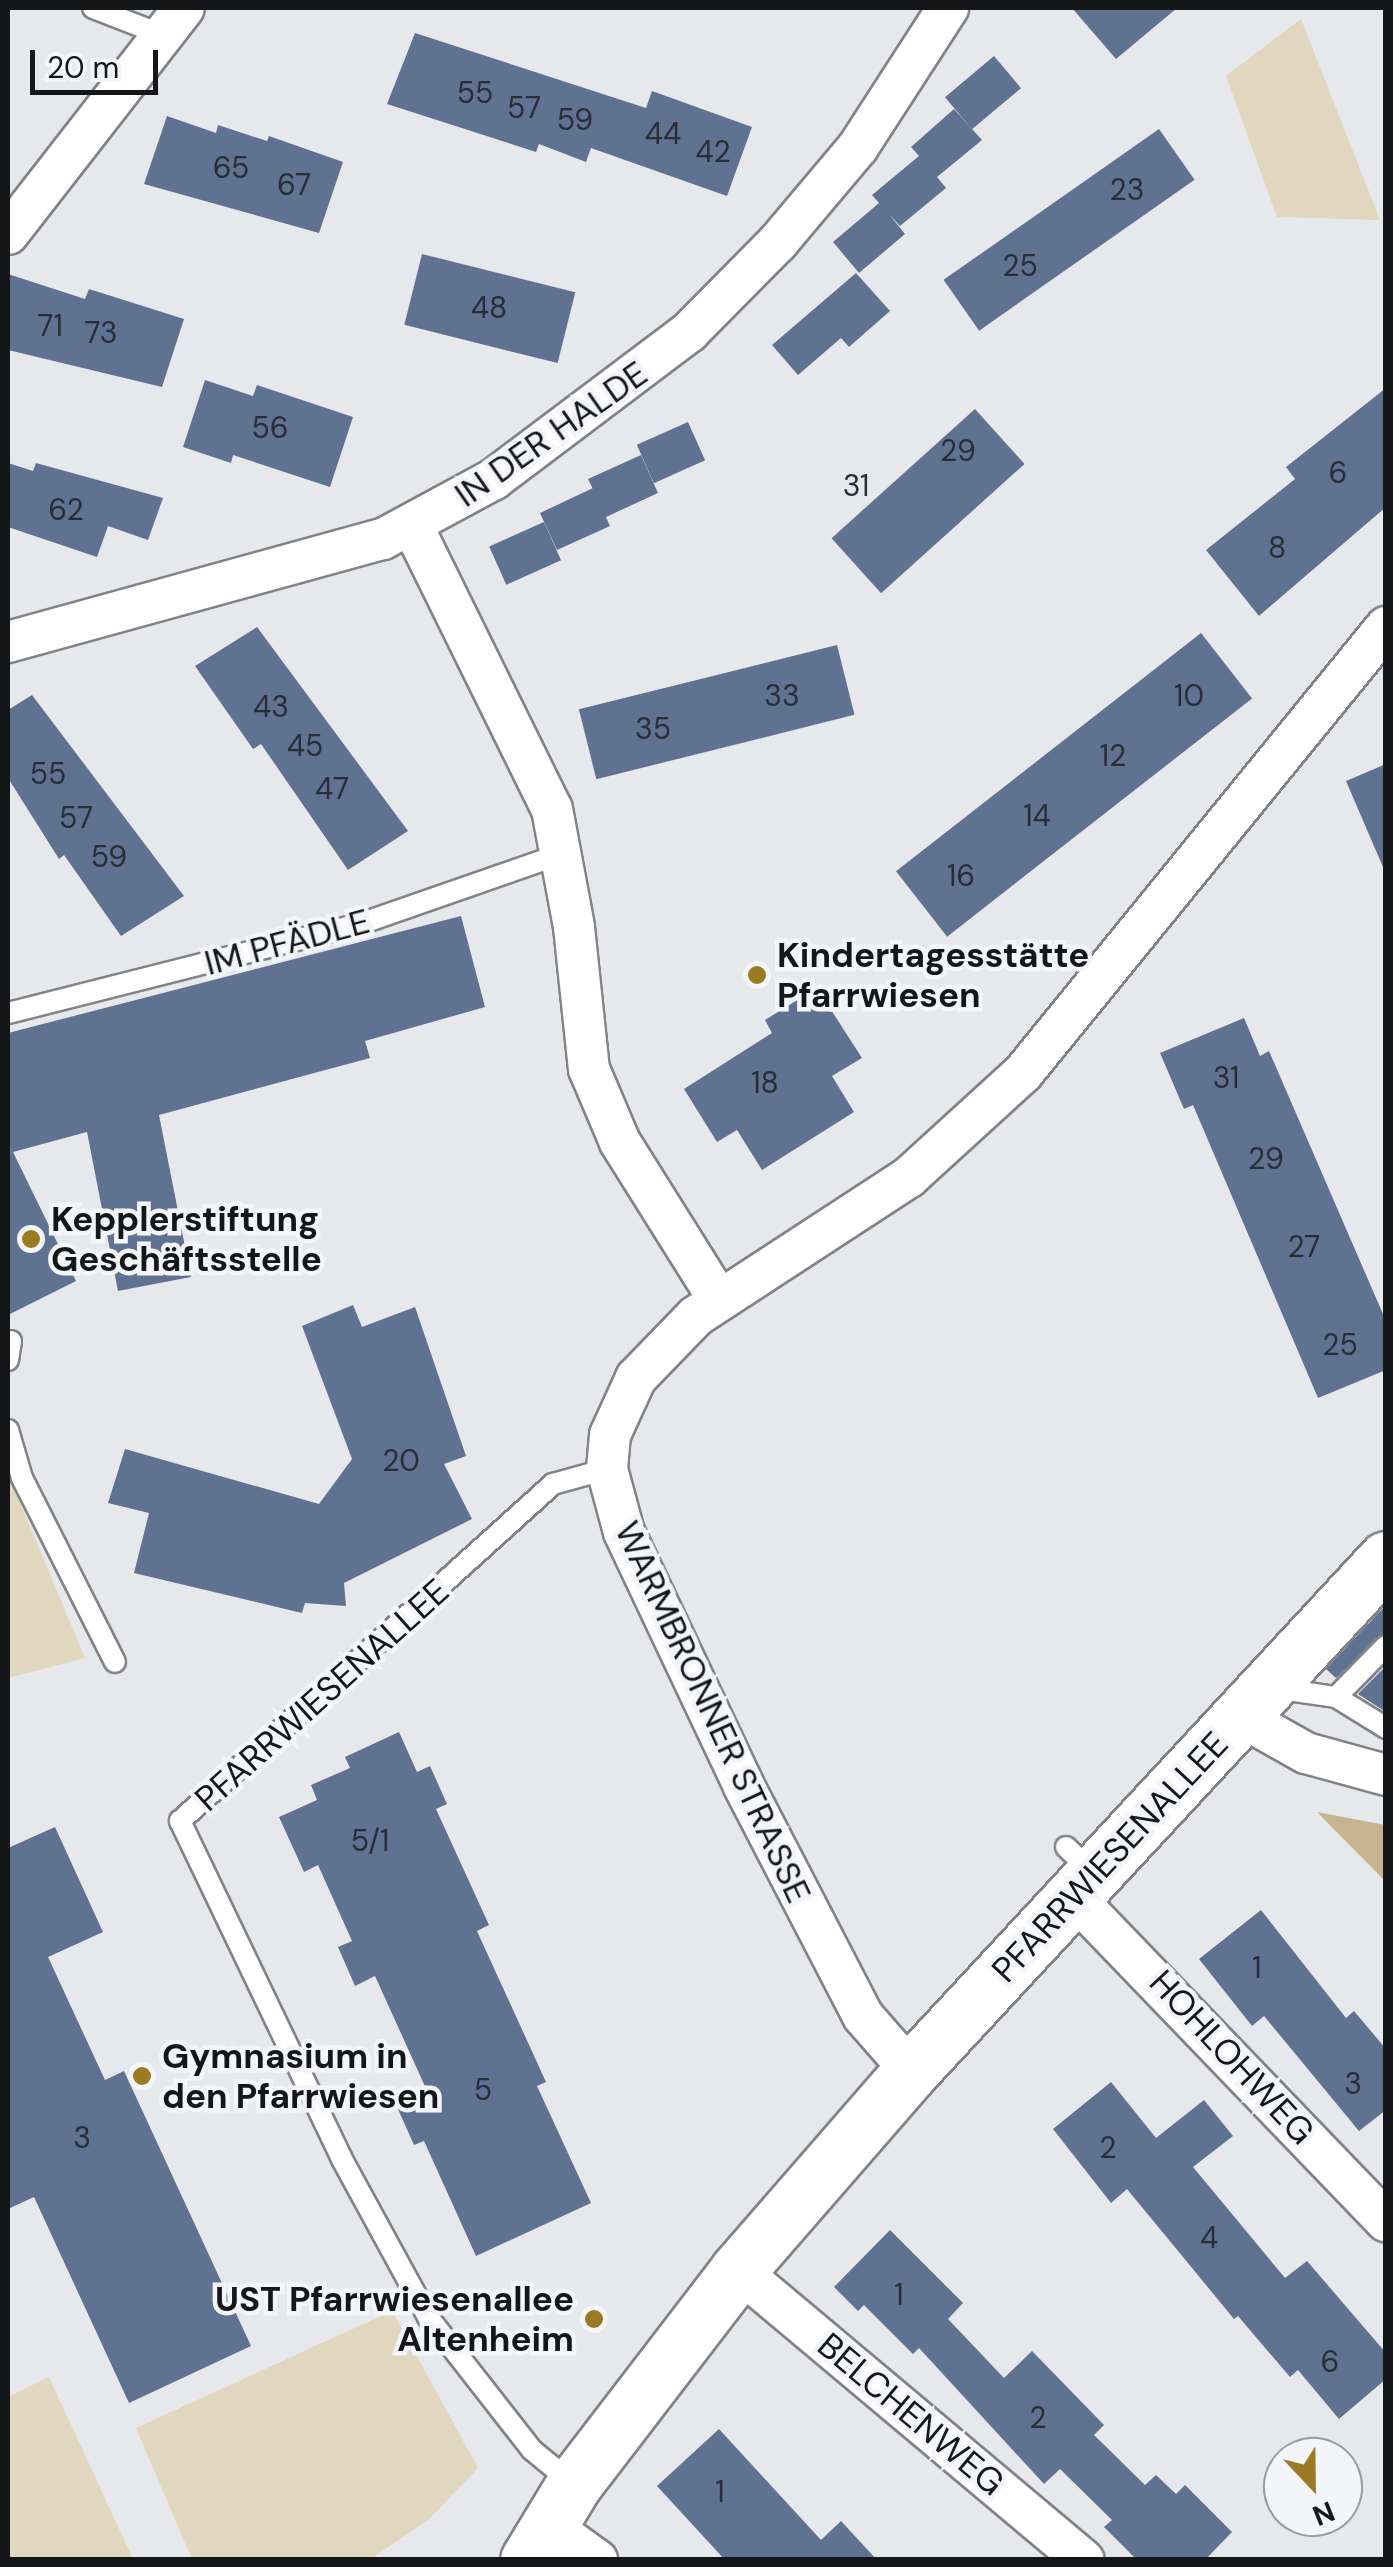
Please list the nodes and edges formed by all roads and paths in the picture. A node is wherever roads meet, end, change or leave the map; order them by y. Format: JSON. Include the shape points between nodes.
{"nodes":[{"id":1,"x":93,"y":8,"type":"edge"},
{"id":2,"x":948,"y":8,"type":"edge"},
{"id":3,"x":172,"y":21,"type":"edge"},
{"id":4,"x":8,"y":234,"type":"edge"},
{"id":5,"x":413,"y":527,"type":"junction"},
{"id":6,"x":1386,"y":628,"type":"edge"},
{"id":7,"x":8,"y":642,"type":"edge"},
{"id":8,"x":561,"y":854,"type":"junction"},
{"id":9,"x":8,"y":1014,"type":"edge"},
{"id":10,"x":718,"y":1300,"type":"junction"},
{"id":11,"x":8,"y":1430,"type":"edge"},
{"id":12,"x":606,"y":1469,"type":"junction"},
{"id":13,"x":1386,"y":1559,"type":"edge"},
{"id":14,"x":1386,"y":1646,"type":"edge"},
{"id":15,"x":115,"y":1662,"type":"dead end"},
{"id":16,"x":1336,"y":1697,"type":"junction"},
{"id":17,"x":1253,"y":1702,"type":"junction"},
{"id":18,"x":1386,"y":1704,"type":"edge"},
{"id":19,"x":1377,"y":1725,"type":"edge"},
{"id":20,"x":1386,"y":1775,"type":"edge"},
{"id":21,"x":1078,"y":1873,"type":"junction"},
{"id":22,"x":912,"y":2071,"type":"junction"},
{"id":23,"x":1386,"y":2221,"type":"edge"},
{"id":24,"x":738,"y":2270,"type":"junction"},
{"id":25,"x":550,"y":2522,"type":"edge"},
{"id":26,"x":504,"y":2560,"type":"edge"},
{"id":27,"x":597,"y":2560,"type":"edge"},
{"id":28,"x":1084,"y":2560,"type":"edge"}],
"edges":[{"from":1,"to":3,"type":"lane"},
{"from":2,"to":5,"type":"street","name":"IN DER HALDE","via":[[858,147],[690,332],[594,410]]},
{"from":3,"to":4,"type":"street"},
{"from":5,"to":7,"type":"street","name":"IN DER HALDE","via":[[141,610]]},
{"from":5,"to":8,"type":"street","via":[[552,809]]},
{"from":6,"to":10,"type":"street","name":"WARMBRONNER STRASSE","via":[[1023,1073],[908,1177]]},
{"from":8,"to":9,"type":"lane","name":"IM PFÄDLE","via":[[364,923]]},
{"from":8,"to":10,"type":"street","via":[[589,1069],[620,1142]]},
{"from":10,"to":12,"type":"street","name":"WARMBRONNER STRASSE","via":[[636,1378],[610,1434]]},
{"from":11,"to":15,"type":"lane","via":[[22,1478]]},
{"from":12,"to":22,"type":"street","name":"WARMBRONNER STRASSE","via":[[624,1532],[829,1955],[869,2026]]},
{"from":12,"to":25,"type":"lane","name":"PFARRWIESENALLEE","via":[[554,1484],[180,1821],[342,2160],[428,2317],[532,2450]]},
{"from":13,"to":17,"type":"main road","name":"PFARRWIESENALLEE"},
{"from":14,"to":16,"type":"lane"},
{"from":16,"to":17,"type":"lane"},
{"from":16,"to":19,"type":"lane"},
{"from":17,"to":20,"type":"street","via":[[1306,1753]]},
{"from":17,"to":21,"type":"main road","name":"PFARRWIESENALLEE"},
{"from":18,"to":19,"type":"lane"},
{"from":21,"to":22,"type":"main road","name":"PFARRWIESENALLEE"},
{"from":21,"to":23,"type":"street","name":"HOHLOHWEG"},
{"from":22,"to":24,"type":"main road","name":"PFARRWIESENALLEE"},
{"from":24,"to":25,"type":"main road","name":"PFARRWIESENALLEE"},
{"from":24,"to":28,"type":"street","name":"BELCHENWEG"},
{"from":25,"to":26,"type":"main road","name":"PFARRWIESENALLEE"},
{"from":25,"to":27,"type":"street"}]}
